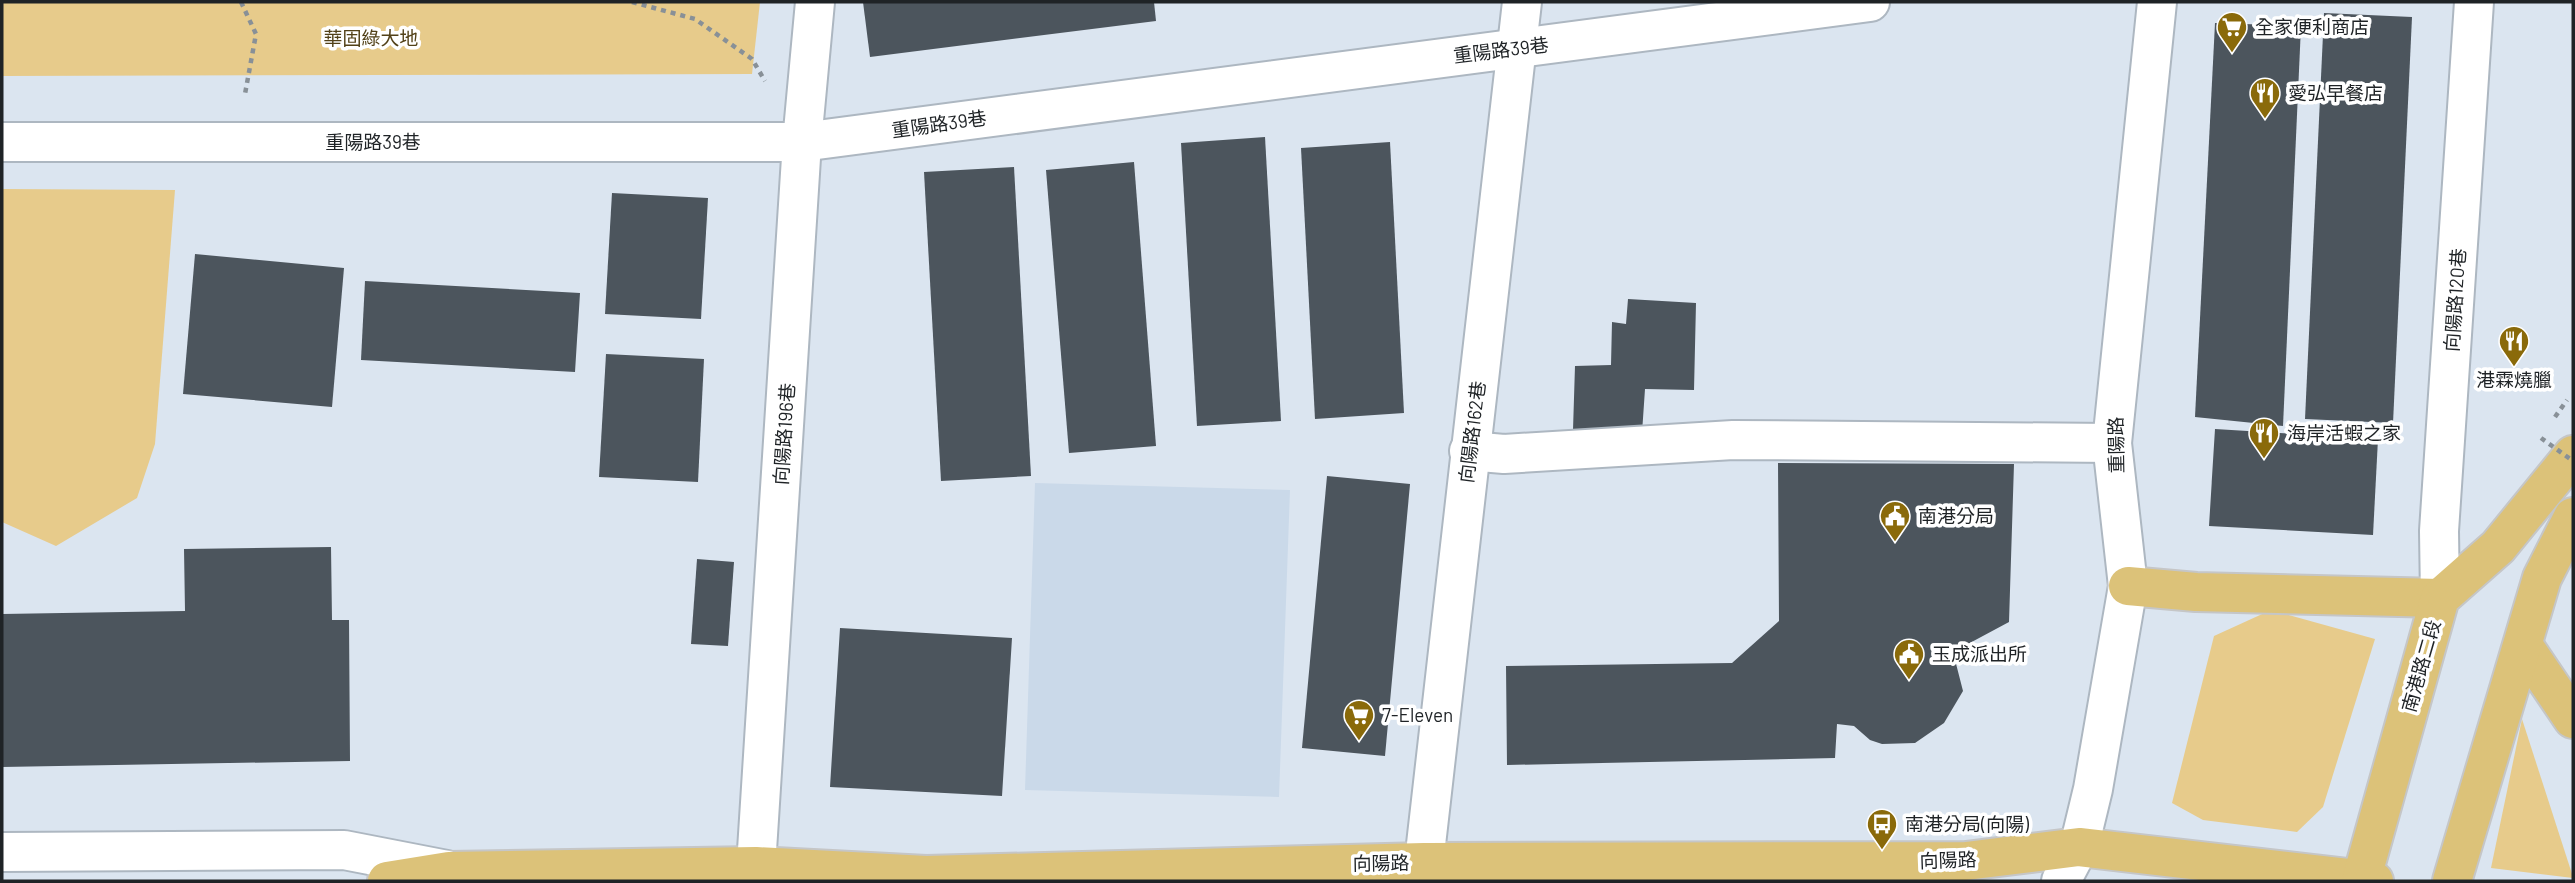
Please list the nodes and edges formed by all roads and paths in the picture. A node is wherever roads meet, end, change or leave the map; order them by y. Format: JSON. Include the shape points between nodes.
{"nodes":[{"id":1,"x":241,"y":2,"type":"edge"},
{"id":2,"x":632,"y":2,"type":"edge"},
{"id":3,"x":815,"y":2,"type":"edge"},
{"id":4,"x":1522,"y":2,"type":"edge"},
{"id":5,"x":1870,"y":2,"type":"edge"},
{"id":6,"x":2157,"y":2,"type":"edge"},
{"id":7,"x":2474,"y":2,"type":"edge"},
{"id":8,"x":1517,"y":48,"type":"junction"},
{"id":9,"x":766,"y":83,"type":"dead end"},
{"id":10,"x":245,"y":94,"type":"dead end"},
{"id":11,"x":2,"y":142,"type":"edge"},
{"id":12,"x":802,"y":142,"type":"junction"},
{"id":13,"x":2112,"y":443,"type":"junction"},
{"id":14,"x":2562,"y":451,"type":"edge"},
{"id":15,"x":1469,"y":452,"type":"junction"},
{"id":16,"x":2573,"y":517,"type":"edge"},
{"id":17,"x":2128,"y":586,"type":"junction"},
{"id":18,"x":2440,"y":598,"type":"junction"},
{"id":19,"x":2523,"y":645,"type":"junction"},
{"id":20,"x":2573,"y":719,"type":"edge"},
{"id":21,"x":2079,"y":847,"type":"junction"},
{"id":22,"x":2,"y":852,"type":"edge"},
{"id":23,"x":1424,"y":862,"type":"junction"},
{"id":24,"x":756,"y":866,"type":"junction"},
{"id":25,"x":449,"y":871,"type":"junction"},
{"id":26,"x":2366,"y":880,"type":"edge"},
{"id":27,"x":387,"y":881,"type":"edge"},
{"id":28,"x":2061,"y":881,"type":"edge"},
{"id":29,"x":2452,"y":881,"type":"edge"}],
"edges":[{"from":1,"to":10,"type":"path","via":[[256,34]]},
{"from":2,"to":9,"type":"path","via":[[695,19],[752,59]]},
{"from":3,"to":12,"type":"street","name":"向陽路196巷"},
{"from":4,"to":8,"type":"street","name":"向陽路162巷"},
{"from":5,"to":8,"type":"street","name":"重陽路39巷"},
{"from":6,"to":13,"type":"street","name":"重陽路"},
{"from":7,"to":18,"type":"street","name":"向陽路120巷","via":[[2439,531]]},
{"from":8,"to":12,"type":"street","name":"重陽路39巷"},
{"from":8,"to":15,"type":"street","name":"向陽路162巷"},
{"from":11,"to":12,"type":"street","name":"重陽路39巷"},
{"from":12,"to":24,"type":"street","name":"向陽路196巷"},
{"from":13,"to":15,"type":"street","via":[[1733,440],[1504,454]]},
{"from":13,"to":17,"type":"street","name":"重陽路"},
{"from":14,"to":18,"type":"main road","name":"南港路二段","via":[[2498,547]]},
{"from":15,"to":23,"type":"street","name":"向陽路162巷"},
{"from":16,"to":19,"type":"main road","via":[[2542,578]]},
{"from":17,"to":18,"type":"main road"},
{"from":17,"to":21,"type":"street","name":"重陽路"},
{"from":18,"to":26,"type":"main road","name":"南港路二段"},
{"from":19,"to":20,"type":"main road"},
{"from":19,"to":29,"type":"main road"},
{"from":21,"to":23,"type":"main road","name":"向陽路","via":[[1966,861]]},
{"from":21,"to":26,"type":"main road","name":"向陽路"},
{"from":21,"to":28,"type":"street","name":"重陽路"},
{"from":22,"to":25,"type":"street","via":[[344,850]]},
{"from":23,"to":24,"type":"main road","name":"向陽路","via":[[926,875]]},
{"from":24,"to":25,"type":"main road","name":"向陽路"},
{"from":25,"to":27,"type":"main road","name":"向陽路"}]}
